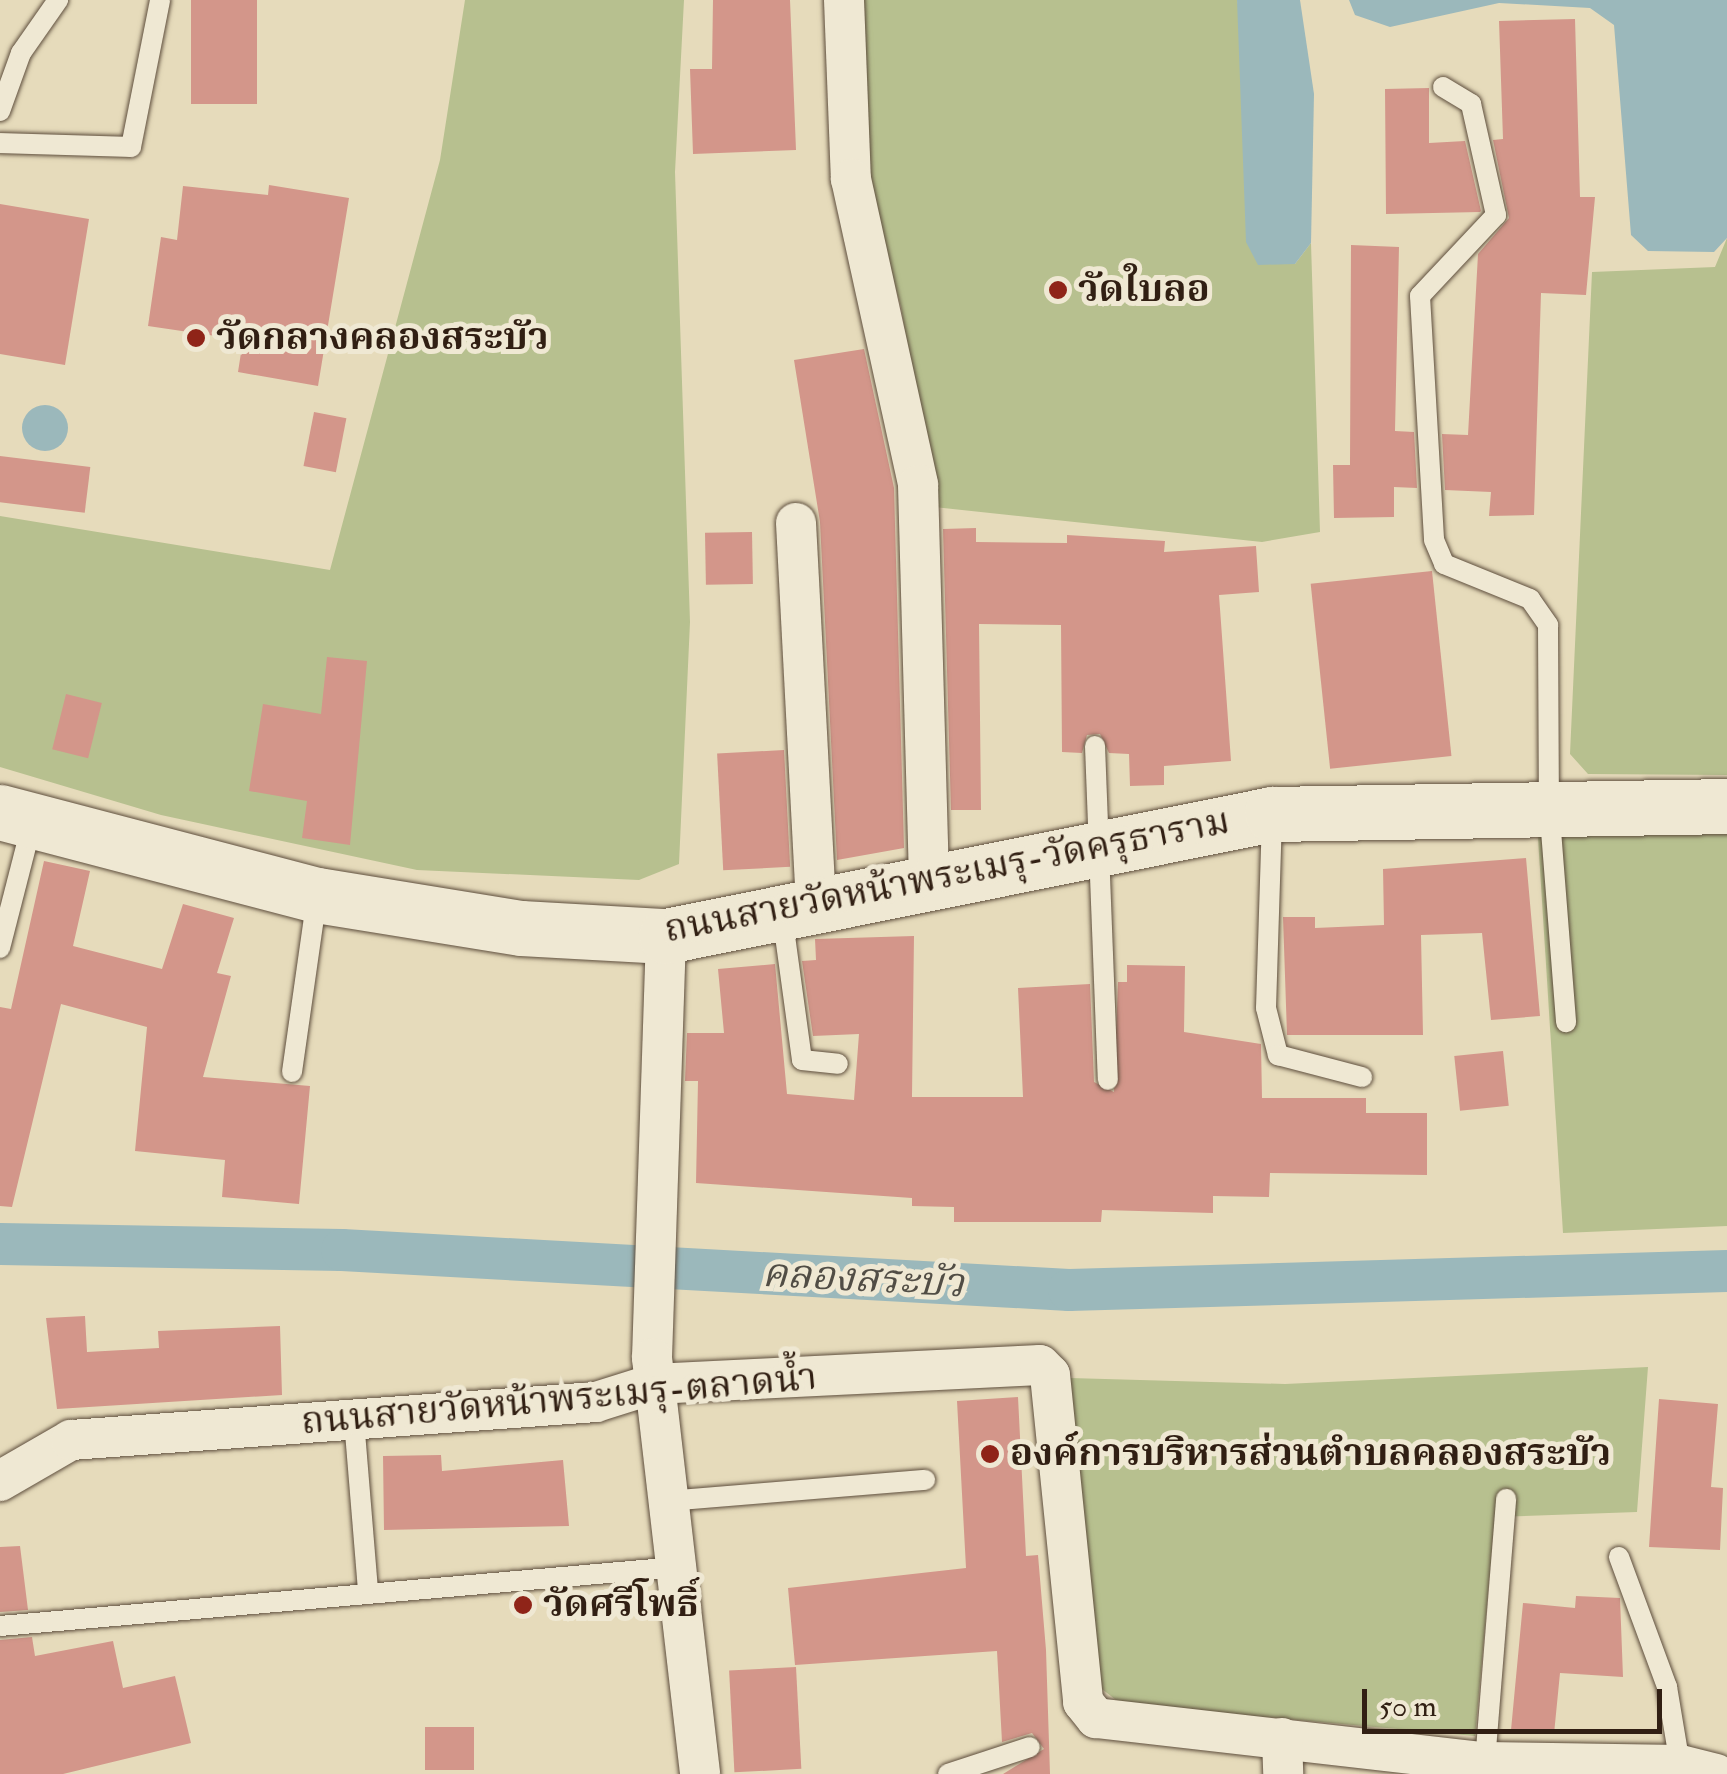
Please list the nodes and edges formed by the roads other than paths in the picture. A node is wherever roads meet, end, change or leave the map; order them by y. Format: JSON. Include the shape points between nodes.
{"nodes":[{"id":1,"x":58,"y":0,"type":"edge"},
{"id":2,"x":160,"y":0,"type":"edge"},
{"id":3,"x":844,"y":0,"type":"edge"},
{"id":4,"x":1443,"y":87,"type":"dead end"},
{"id":5,"x":0,"y":111,"type":"edge"},
{"id":6,"x":0,"y":142,"type":"edge"},
{"id":7,"x":796,"y":523,"type":"dead end"},
{"id":8,"x":1095,"y":746,"type":"dead end"},
{"id":9,"x":1548,"y":805,"type":"junction"},
{"id":10,"x":1727,"y":806,"type":"edge"},
{"id":11,"x":1272,"y":814,"type":"junction"},
{"id":12,"x":16,"y":816,"type":"edge"},
{"id":13,"x":1104,"y":846,"type":"junction"},
{"id":14,"x":929,"y":882,"type":"junction"},
{"id":15,"x":317,"y":895,"type":"junction"},
{"id":16,"x":799,"y":909,"type":"junction"},
{"id":17,"x":666,"y":936,"type":"junction"},
{"id":18,"x":0,"y":948,"type":"edge"},
{"id":19,"x":1566,"y":1022,"type":"dead end"},
{"id":20,"x":838,"y":1064,"type":"dead end"},
{"id":21,"x":292,"y":1072,"type":"dead end"},
{"id":22,"x":1362,"y":1077,"type":"dead end"},
{"id":23,"x":1108,"y":1080,"type":"dead end"},
{"id":24,"x":653,"y":1371,"type":"junction"},
{"id":25,"x":354,"y":1420,"type":"junction"},
{"id":26,"x":924,"y":1480,"type":"dead end"},
{"id":27,"x":0,"y":1481,"type":"edge"},
{"id":28,"x":1506,"y":1499,"type":"dead end"},
{"id":29,"x":668,"y":1500,"type":"junction"},
{"id":30,"x":1619,"y":1556,"type":"dead end"},
{"id":31,"x":677,"y":1567,"type":"junction"},
{"id":32,"x":368,"y":1592,"type":"junction"},
{"id":33,"x":0,"y":1626,"type":"edge"},
{"id":34,"x":1030,"y":1747,"type":"dead end"},
{"id":35,"x":1283,"y":1756,"type":"edge"},
{"id":36,"x":1485,"y":1762,"type":"junction"},
{"id":37,"x":1698,"y":1770,"type":"edge"},
{"id":38,"x":700,"y":1774,"type":"edge"},
{"id":39,"x":950,"y":1774,"type":"edge"}],
"edges":[{"from":1,"to":5,"type":"lane","via":[[21,54]]},
{"from":2,"to":6,"type":"lane","via":[[131,147]]},
{"from":3,"to":14,"type":"street","via":[[850,179],[918,485]]},
{"from":4,"to":9,"type":"lane","via":[[1471,104],[1496,215],[1420,296],[1434,540],[1444,564],[1530,599],[1548,626]]},
{"from":7,"to":16,"type":"street"},
{"from":8,"to":13,"type":"lane"},
{"from":9,"to":10,"type":"street","name":"ถนนสายวัดหน้าพระเมรุ-วัดครุธาราม"},
{"from":9,"to":11,"type":"street","name":"ถนนสายวัดหน้าพระเมรุ-วัดครุธาราม"},
{"from":9,"to":19,"type":"lane"},
{"from":11,"to":13,"type":"street","name":"ถนนสายวัดหน้าพระเมรุ-วัดครุธาราม"},
{"from":11,"to":22,"type":"lane","via":[[1266,1008],[1278,1055]]},
{"from":12,"to":15,"type":"street","name":"ถนนสายวัดหน้าพระเมรุ-วัดครุธาราม"},
{"from":12,"to":18,"type":"lane"},
{"from":13,"to":14,"type":"street","name":"ถนนสายวัดหน้าพระเมรุ-วัดครุธาราม"},
{"from":13,"to":23,"type":"lane"},
{"from":14,"to":16,"type":"street","name":"ถนนสายวัดหน้าพระเมรุ-วัดครุธาราม"},
{"from":15,"to":17,"type":"street","name":"ถนนสายวัดหน้าพระเมรุ-วัดครุธาราม","via":[[521,928]]},
{"from":15,"to":21,"type":"lane"},
{"from":16,"to":17,"type":"street","name":"ถนนสายวัดหน้าพระเมรุ-วัดครุธาราม"},
{"from":16,"to":20,"type":"lane","via":[[802,1060]]},
{"from":17,"to":24,"type":"street"},
{"from":24,"to":25,"type":"street","name":"ถนนสายวัดหน้าพระเมรุ-ตลาดน้ำ","via":[[596,1402]]},
{"from":24,"to":29,"type":"street"},
{"from":24,"to":35,"type":"street","name":"ถนนสายวัดหน้าพระเมรุ-ตลาดน้ำ","via":[[1047,1367],[1083,1702],[1113,1726]]},
{"from":25,"to":27,"type":"street","name":"ถนนสายวัดหน้าพระเมรุ-ตลาดน้ำ","via":[[71,1440]]},
{"from":25,"to":32,"type":"lane"},
{"from":26,"to":29,"type":"lane"},
{"from":28,"to":36,"type":"lane"},
{"from":29,"to":31,"type":"street"},
{"from":30,"to":37,"type":"lane"},
{"from":31,"to":32,"type":"lane"},
{"from":31,"to":38,"type":"street"},
{"from":32,"to":33,"type":"lane"},
{"from":34,"to":39,"type":"lane"},
{"from":35,"to":36,"type":"street","name":"ถนนสายวัดหน้าพระเมรุ-ตลาดน้ำ"},
{"from":36,"to":37,"type":"street","name":"ถนนสายวัดหน้าพระเมรุ-ตลาดน้ำ"}]}
